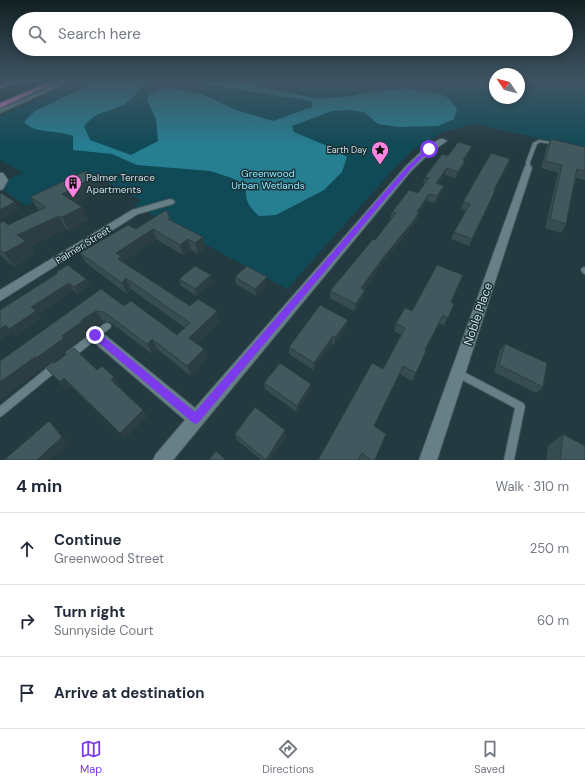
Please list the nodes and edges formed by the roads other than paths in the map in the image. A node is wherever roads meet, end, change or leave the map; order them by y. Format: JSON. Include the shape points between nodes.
{"nodes":[{"id":1,"x":17,"y":103,"type":"edge"},
{"id":2,"x":0,"y":111,"type":"edge"},
{"id":3,"x":443,"y":141,"type":"dead end"},
{"id":4,"x":562,"y":146,"type":"edge"},
{"id":5,"x":528,"y":168,"type":"joint"},
{"id":6,"x":170,"y":202,"type":"dead end"},
{"id":7,"x":0,"y":296,"type":"edge"},
{"id":8,"x":101,"y":330,"type":"joint"},
{"id":9,"x":458,"y":372,"type":"junction"},
{"id":10,"x":0,"y":412,"type":"edge"},
{"id":11,"x":196,"y":419,"type":"junction"},
{"id":12,"x":162,"y":460,"type":"edge"},
{"id":13,"x":428,"y":460,"type":"edge"},
{"id":14,"x":508,"y":460,"type":"edge"}],
"edges":[{"from":1,"to":2,"type":"street"},
{"from":3,"to":11,"type":"street","via":[[429,149],[409,168]]},
{"from":4,"to":5,"type":"lane","via":[[539,141],[535,143]]},
{"from":5,"to":9,"type":"street","name":"Noble Place"},
{"from":6,"to":7,"type":"street","name":"Palmer Street","via":[[136,212]]},
{"from":8,"to":10,"type":"lane"},
{"from":8,"to":11,"type":"street"},
{"from":9,"to":13,"type":"street","name":"Noble Place"},
{"from":9,"to":14,"type":"lane","via":[[520,406]]},
{"from":11,"to":12,"type":"street"}]}
